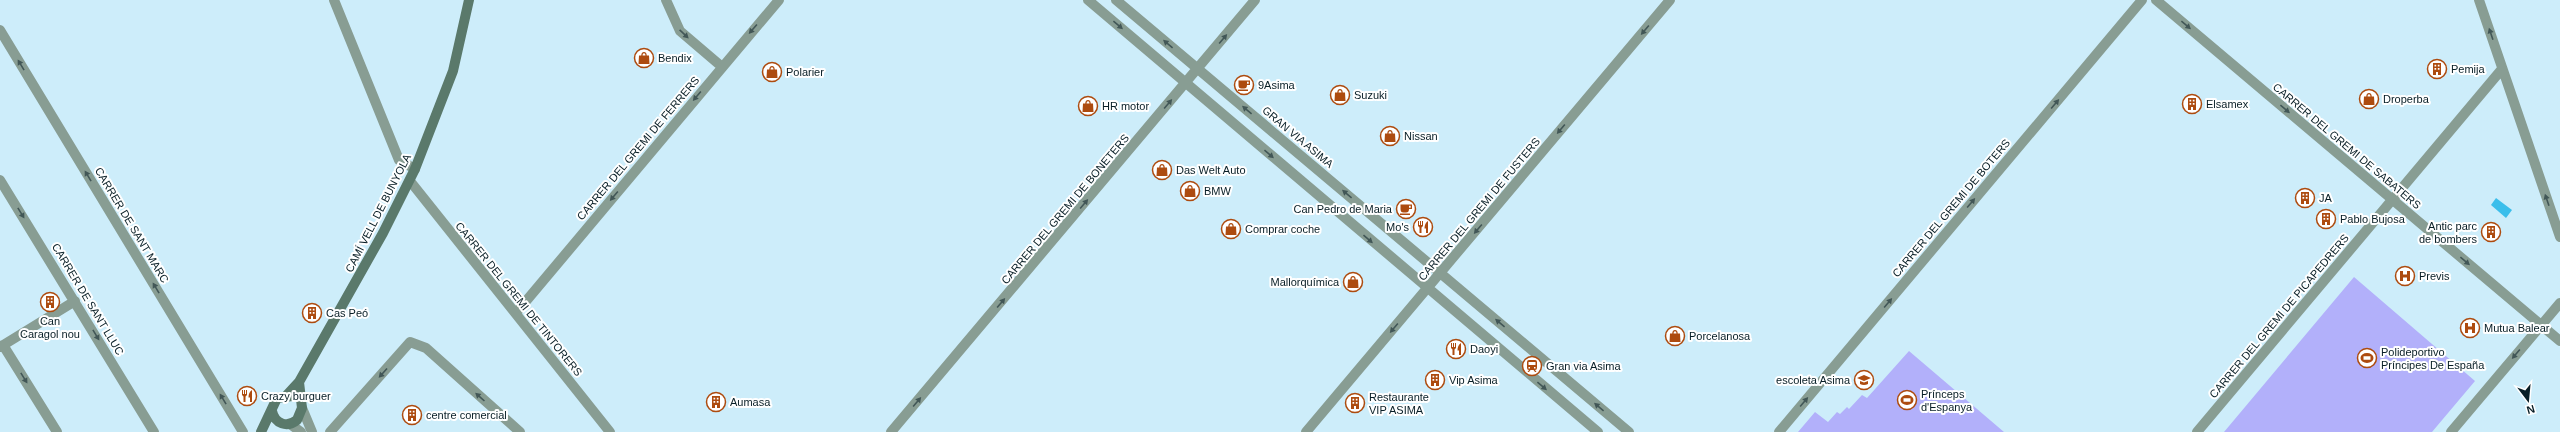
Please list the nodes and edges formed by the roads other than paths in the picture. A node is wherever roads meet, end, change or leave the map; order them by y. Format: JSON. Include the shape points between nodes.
{"nodes":[{"id":1,"x":334,"y":0,"type":"edge"},
{"id":2,"x":469,"y":0,"type":"edge"},
{"id":3,"x":666,"y":0,"type":"edge"},
{"id":4,"x":779,"y":0,"type":"edge"},
{"id":5,"x":1088,"y":0,"type":"edge"},
{"id":6,"x":1116,"y":0,"type":"edge"},
{"id":7,"x":1255,"y":0,"type":"edge"},
{"id":8,"x":1670,"y":0,"type":"edge"},
{"id":9,"x":2142,"y":0,"type":"edge"},
{"id":10,"x":2156,"y":0,"type":"edge"},
{"id":11,"x":2479,"y":0,"type":"edge"},
{"id":12,"x":0,"y":30,"type":"edge"},
{"id":13,"x":721,"y":66,"type":"junction"},
{"id":14,"x":1198,"y":69,"type":"junction"},
{"id":15,"x":2502,"y":69,"type":"junction"},
{"id":16,"x":1186,"y":83,"type":"junction"},
{"id":17,"x":415,"y":169,"type":"junction"},
{"id":18,"x":0,"y":180,"type":"edge"},
{"id":19,"x":410,"y":181,"type":"junction"},
{"id":20,"x":2392,"y":199,"type":"junction"},
{"id":21,"x":2560,"y":237,"type":"edge"},
{"id":22,"x":1441,"y":272,"type":"junction"},
{"id":23,"x":1427,"y":289,"type":"junction"},
{"id":24,"x":75,"y":301,"type":"junction"},
{"id":25,"x":2560,"y":303,"type":"edge"},
{"id":26,"x":516,"y":313,"type":"junction"},
{"id":27,"x":2541,"y":325,"type":"junction"},
{"id":28,"x":2560,"y":341,"type":"edge"},
{"id":29,"x":2,"y":346,"type":"edge"},
{"id":30,"x":299,"y":382,"type":"junction"},
{"id":31,"x":287,"y":395,"type":"junction"},
{"id":32,"x":301,"y":405,"type":"junction"},
{"id":33,"x":272,"y":411,"type":"junction"},
{"id":34,"x":286,"y":424,"type":"junction"},
{"id":35,"x":240,"y":431,"type":"edge"},
{"id":36,"x":57,"y":432,"type":"edge"},
{"id":37,"x":154,"y":432,"type":"edge"},
{"id":38,"x":261,"y":432,"type":"edge"},
{"id":39,"x":264,"y":432,"type":"edge"},
{"id":40,"x":301,"y":432,"type":"edge"},
{"id":41,"x":312,"y":432,"type":"edge"},
{"id":42,"x":330,"y":432,"type":"edge"},
{"id":43,"x":520,"y":432,"type":"edge"},
{"id":44,"x":610,"y":432,"type":"edge"},
{"id":45,"x":892,"y":432,"type":"edge"},
{"id":46,"x":1306,"y":432,"type":"edge"},
{"id":47,"x":1598,"y":432,"type":"edge"},
{"id":48,"x":1629,"y":432,"type":"edge"},
{"id":49,"x":1779,"y":432,"type":"edge"},
{"id":50,"x":2197,"y":432,"type":"edge"},
{"id":51,"x":2451,"y":432,"type":"edge"}],
"edges":[{"from":1,"to":17,"type":"street","via":[[399,160]]},
{"from":2,"to":17,"type":"main road","name":"CAMÍ VELL DE BUNYOLA","via":[[453,71]]},
{"from":3,"to":13,"type":"street","one_way":true,"via":[[680,31]]},
{"from":4,"to":13,"type":"street","name":"CARRER DEL GREMI DE FERRERS","one_way":true},
{"from":5,"to":16,"type":"street","one_way":true},
{"from":14,"to":6,"type":"street","name":"GRAN VIA ASIMA","one_way":true},
{"from":14,"to":7,"type":"street","name":"CARRER DEL GREMI DE BONETERS","one_way":true},
{"from":8,"to":22,"type":"street","name":"CARRER DEL GREMI DE FUSTERS","one_way":true},
{"from":49,"to":9,"type":"street","name":"CARRER DEL GREMI DE BOTERS","one_way":true},
{"from":10,"to":20,"type":"street","name":"CARRER DEL GREMI DE SABATERS","one_way":true},
{"from":15,"to":11,"type":"street","one_way":true},
{"from":35,"to":12,"type":"street","name":"CARRER DE SANT MARC","one_way":true},
{"from":13,"to":26,"type":"street","name":"CARRER DEL GREMI DE FERRERS","one_way":true},
{"from":14,"to":16,"type":"street","name":"CARRER DEL GREMI DE BONETERS"},
{"from":22,"to":14,"type":"street","name":"GRAN VIA ASIMA","one_way":true},
{"from":15,"to":20,"type":"street","name":"CARRER DEL GREMI DE PICAPEDRERS"},
{"from":21,"to":15,"type":"street","one_way":true},
{"from":16,"to":23,"type":"street","one_way":true},
{"from":45,"to":16,"type":"street","name":"CARRER DEL GREMI DE BONETERS","one_way":true},
{"from":17,"to":19,"type":"main road","name":"CAMÍ VELL DE BUNYOLA"},
{"from":18,"to":24,"type":"street","name":"CARRER DE SANT LLUC","one_way":true},
{"from":19,"to":26,"type":"street","name":"CARRER DEL GREMI DE TINTORERS"},
{"from":19,"to":30,"type":"main road","name":"CAMÍ VELL DE BUNYOLA"},
{"from":20,"to":27,"type":"street","name":"CARRER DEL GREMI DE SABATERS","one_way":true},
{"from":20,"to":50,"type":"street","name":"CARRER DEL GREMI DE PICAPEDRERS"},
{"from":22,"to":23,"type":"street","name":"CARRER DEL GREMI DE FUSTERS"},
{"from":48,"to":22,"type":"street","name":"GRAN VIA ASIMA","one_way":true},
{"from":23,"to":46,"type":"street","name":"CARRER DEL GREMI DE FUSTERS","one_way":true},
{"from":23,"to":47,"type":"street","one_way":true},
{"from":24,"to":29,"type":"street"},
{"from":24,"to":37,"type":"street","name":"CARRER DE SANT LLUC","one_way":true},
{"from":25,"to":27,"type":"street"},
{"from":26,"to":44,"type":"street","name":"CARRER DEL GREMI DE TINTORERS"},
{"from":27,"to":28,"type":"street","name":"CARRER DEL GREMI DE SABATERS"},
{"from":27,"to":51,"type":"street","one_way":true},
{"from":29,"to":36,"type":"street","one_way":true},
{"from":30,"to":31,"type":"main road","name":"CAMÍ VELL DE BUNYOLA"},
{"from":30,"to":32,"type":"main road"},
{"from":31,"to":32,"type":"main road","via":[[294,396]]},
{"from":31,"to":33,"type":"main road","via":[[278,398]]},
{"from":32,"to":34,"type":"main road","via":[[300,417]]},
{"from":32,"to":41,"type":"street"},
{"from":33,"to":34,"type":"main road","via":[[275,419]]},
{"from":33,"to":38,"type":"main road"},
{"from":34,"to":39,"type":"main road"},
{"from":34,"to":40,"type":"street"},
{"from":43,"to":42,"type":"street","one_way":true,"via":[[426,348],[410,342]]}]}
